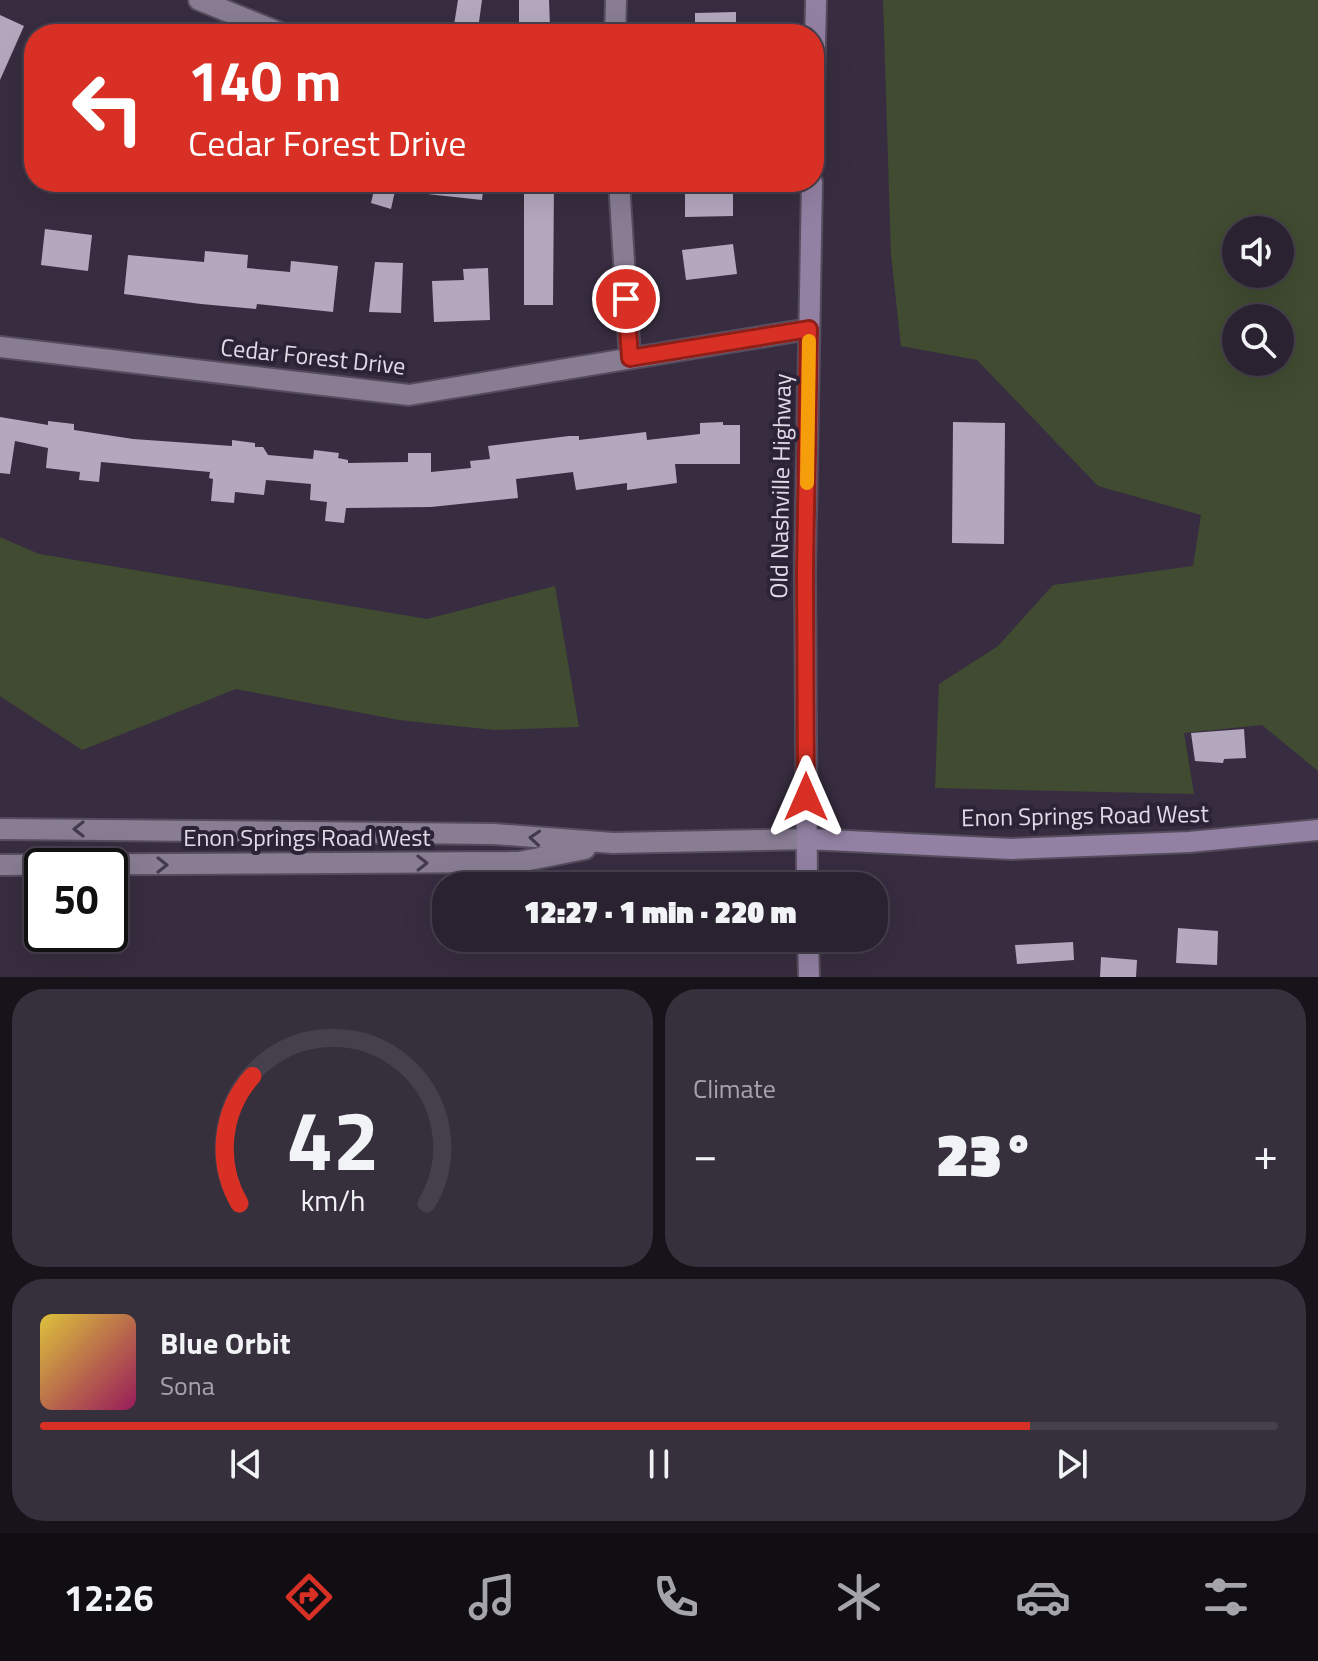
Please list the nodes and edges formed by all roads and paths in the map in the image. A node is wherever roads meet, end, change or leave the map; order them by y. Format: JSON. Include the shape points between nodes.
{"nodes":[{"id":1,"x":199,"y":0,"type":"edge"},
{"id":2,"x":616,"y":0,"type":"edge"},
{"id":3,"x":816,"y":0,"type":"edge"},
{"id":4,"x":258,"y":24,"type":"edge"},
{"id":5,"x":615,"y":24,"type":"edge"},
{"id":6,"x":815,"y":24,"type":"edge"},
{"id":7,"x":620,"y":192,"type":"edge"},
{"id":8,"x":812,"y":192,"type":"edge"},
{"id":9,"x":809,"y":329,"type":"junction"},
{"id":10,"x":0,"y":347,"type":"edge"},
{"id":11,"x":630,"y":358,"type":"junction"},
{"id":12,"x":0,"y":829,"type":"edge"},
{"id":13,"x":1318,"y":830,"type":"edge"},
{"id":14,"x":807,"y":839,"type":"junction"},
{"id":15,"x":613,"y":843,"type":"junction"},
{"id":16,"x":0,"y":865,"type":"edge"},
{"id":17,"x":807,"y":872,"type":"edge"},
{"id":18,"x":808,"y":952,"type":"edge"},
{"id":19,"x":809,"y":977,"type":"edge"}],
"edges":[{"from":1,"to":4,"type":"street"},
{"from":2,"to":5,"type":"street"},
{"from":3,"to":6,"type":"main road"},
{"from":7,"to":11,"type":"street"},
{"from":8,"to":9,"type":"main road","name":"Old Nashville Highway"},
{"from":9,"to":11,"type":"street","name":"Cedar Forest Drive"},
{"from":9,"to":14,"type":"main road","name":"Old Nashville Highway"},
{"from":10,"to":11,"type":"street","name":"Cedar Forest Drive","via":[[409,395]]},
{"from":15,"to":12,"type":"street","name":"Enon Springs Road West","one_way":true,"via":[[434,833]]},
{"from":13,"to":14,"type":"main road","name":"Enon Springs Road West","via":[[1189,842],[1011,849]]},
{"from":14,"to":15,"type":"street","name":"Enon Springs Road West"},
{"from":14,"to":17,"type":"main road","name":"Old Nashville Highway"},
{"from":16,"to":15,"type":"street","name":"Enon Springs Road West","one_way":true,"via":[[519,862]]},
{"from":18,"to":19,"type":"main road"}]}
